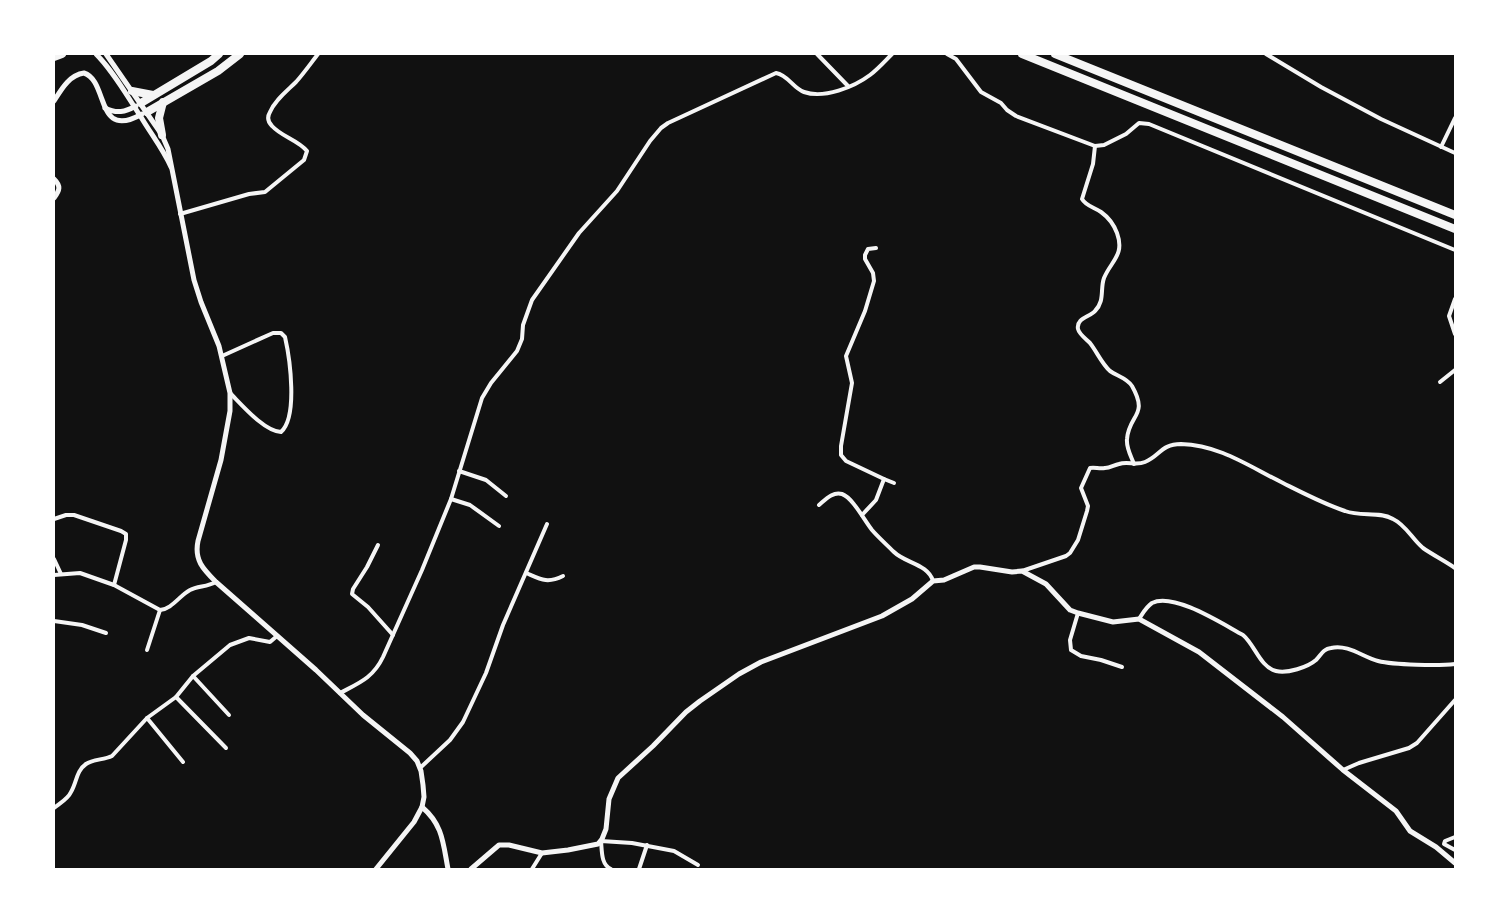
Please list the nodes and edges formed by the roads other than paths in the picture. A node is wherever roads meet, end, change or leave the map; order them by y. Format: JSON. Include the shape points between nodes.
{"nodes":[{"id":1,"x":62,"y":54,"type":"edge"},
{"id":2,"x":106,"y":54,"type":"edge"},
{"id":3,"x":220,"y":54,"type":"edge"},
{"id":4,"x":240,"y":54,"type":"edge"},
{"id":5,"x":318,"y":54,"type":"edge"},
{"id":6,"x":817,"y":54,"type":"edge"},
{"id":7,"x":892,"y":54,"type":"edge"},
{"id":8,"x":947,"y":54,"type":"edge"},
{"id":9,"x":1022,"y":54,"type":"edge"},
{"id":10,"x":1055,"y":54,"type":"edge"},
{"id":11,"x":1266,"y":54,"type":"edge"},
{"id":12,"x":96,"y":55,"type":"edge"},
{"id":13,"x":54,"y":57,"type":"edge"},
{"id":14,"x":848,"y":86,"type":"junction"},
{"id":15,"x":132,"y":90,"type":"junction"},
{"id":16,"x":153,"y":95,"type":"junction"},
{"id":17,"x":54,"y":101,"type":"edge"},
{"id":18,"x":162,"y":102,"type":"junction"},
{"id":19,"x":138,"y":105,"type":"junction"},
{"id":20,"x":104,"y":107,"type":"junction"},
{"id":21,"x":143,"y":114,"type":"junction"},
{"id":22,"x":1455,"y":118,"type":"edge"},
{"id":23,"x":162,"y":135,"type":"junction"},
{"id":24,"x":1094,"y":146,"type":"junction"},
{"id":25,"x":1441,"y":147,"type":"junction"},
{"id":26,"x":1455,"y":153,"type":"edge"},
{"id":27,"x":174,"y":175,"type":"junction"},
{"id":28,"x":54,"y":179,"type":"edge"},
{"id":29,"x":54,"y":198,"type":"edge"},
{"id":30,"x":1421,"y":202,"type":"junction"},
{"id":31,"x":1455,"y":211,"type":"edge"},
{"id":32,"x":180,"y":214,"type":"junction"},
{"id":33,"x":1455,"y":215,"type":"edge"},
{"id":34,"x":1455,"y":229,"type":"edge"},
{"id":35,"x":876,"y":248,"type":"dead end"},
{"id":36,"x":1455,"y":250,"type":"edge"},
{"id":37,"x":1455,"y":299,"type":"edge"},
{"id":38,"x":1455,"y":334,"type":"edge"},
{"id":39,"x":222,"y":356,"type":"junction"},
{"id":40,"x":1455,"y":370,"type":"edge"},
{"id":41,"x":1440,"y":382,"type":"dead end"},
{"id":42,"x":230,"y":393,"type":"junction"},
{"id":43,"x":1134,"y":464,"type":"junction"},
{"id":44,"x":459,"y":470,"type":"junction"},
{"id":45,"x":884,"y":479,"type":"junction"},
{"id":46,"x":894,"y":483,"type":"dead end"},
{"id":47,"x":506,"y":496,"type":"dead end"},
{"id":48,"x":451,"y":499,"type":"junction"},
{"id":49,"x":819,"y":505,"type":"dead end"},
{"id":50,"x":862,"y":515,"type":"junction"},
{"id":51,"x":54,"y":519,"type":"edge"},
{"id":52,"x":547,"y":524,"type":"dead end"},
{"id":53,"x":499,"y":526,"type":"dead end"},
{"id":54,"x":378,"y":545,"type":"dead end"},
{"id":55,"x":54,"y":559,"type":"edge"},
{"id":56,"x":1455,"y":568,"type":"edge"},
{"id":57,"x":1022,"y":571,"type":"junction"},
{"id":58,"x":526,"y":573,"type":"junction"},
{"id":59,"x":61,"y":574,"type":"junction"},
{"id":60,"x":54,"y":575,"type":"edge"},
{"id":61,"x":563,"y":576,"type":"dead end"},
{"id":62,"x":933,"y":581,"type":"junction"},
{"id":63,"x":216,"y":582,"type":"junction"},
{"id":64,"x":114,"y":585,"type":"junction"},
{"id":65,"x":160,"y":610,"type":"junction"},
{"id":66,"x":1078,"y":613,"type":"junction"},
{"id":67,"x":1139,"y":619,"type":"junction"},
{"id":68,"x":54,"y":621,"type":"edge"},
{"id":69,"x":106,"y":633,"type":"dead end"},
{"id":70,"x":393,"y":635,"type":"junction"},
{"id":71,"x":277,"y":636,"type":"junction"},
{"id":72,"x":147,"y":650,"type":"dead end"},
{"id":73,"x":1455,"y":664,"type":"edge"},
{"id":74,"x":1122,"y":667,"type":"dead end"},
{"id":75,"x":193,"y":676,"type":"junction"},
{"id":76,"x":340,"y":693,"type":"junction"},
{"id":77,"x":176,"y":697,"type":"junction"},
{"id":78,"x":1455,"y":700,"type":"edge"},
{"id":79,"x":229,"y":715,"type":"dead end"},
{"id":80,"x":148,"y":718,"type":"junction"},
{"id":81,"x":226,"y":748,"type":"dead end"},
{"id":82,"x":183,"y":762,"type":"dead end"},
{"id":83,"x":420,"y":768,"type":"junction"},
{"id":84,"x":1344,"y":770,"type":"junction"},
{"id":85,"x":422,"y":807,"type":"junction"},
{"id":86,"x":54,"y":808,"type":"edge"},
{"id":87,"x":1455,"y":837,"type":"edge"},
{"id":88,"x":601,"y":841,"type":"junction"},
{"id":89,"x":647,"y":845,"type":"junction"},
{"id":90,"x":1455,"y":850,"type":"edge"},
{"id":91,"x":542,"y":853,"type":"junction"},
{"id":92,"x":1455,"y":862,"type":"edge"},
{"id":93,"x":698,"y":865,"type":"dead end"},
{"id":94,"x":376,"y":869,"type":"edge"},
{"id":95,"x":448,"y":869,"type":"edge"},
{"id":96,"x":471,"y":869,"type":"edge"},
{"id":97,"x":532,"y":869,"type":"edge"},
{"id":98,"x":611,"y":869,"type":"edge"},
{"id":99,"x":639,"y":869,"type":"edge"}],
"edges":[{"from":1,"to":13,"type":"highway"},
{"from":2,"to":15,"type":"street"},
{"from":3,"to":16,"type":"highway"},
{"from":4,"to":18,"type":"highway","via":[[218,71]]},
{"from":5,"to":32,"type":"street","via":[[277,102],[268,118],[270,125],[303,146],[307,151],[304,160],[265,192]]},
{"from":6,"to":14,"type":"street"},
{"from":7,"to":14,"type":"street","via":[[869,76]]},
{"from":8,"to":24,"type":"street","via":[[956,58],[981,92],[1011,113]]},
{"from":9,"to":34,"type":"highway"},
{"from":10,"to":30,"type":"highway"},
{"from":11,"to":25,"type":"street","via":[[1381,119]]},
{"from":12,"to":19,"type":"street"},
{"from":14,"to":44,"type":"street","via":[[823,94],[805,92],[776,73],[661,128],[618,191],[579,233],[532,300],[517,351],[482,398]]},
{"from":15,"to":16,"type":"highway"},
{"from":15,"to":19,"type":"street"},
{"from":16,"to":19,"type":"highway"},
{"from":17,"to":20,"type":"street","via":[[75,76],[84,73],[94,81]]},
{"from":18,"to":21,"type":"highway"},
{"from":18,"to":23,"type":"highway","via":[[159,118]]},
{"from":19,"to":20,"type":"street","via":[[118,113]]},
{"from":19,"to":21,"type":"street"},
{"from":20,"to":21,"type":"street","via":[[118,120]]},
{"from":21,"to":23,"type":"street"},
{"from":21,"to":27,"type":"street"},
{"from":22,"to":25,"type":"street"},
{"from":23,"to":27,"type":"street"},
{"from":24,"to":36,"type":"street","via":[[1104,145],[1139,123],[1149,124]]},
{"from":24,"to":43,"type":"street","via":[[1091,172],[1082,199],[1110,220],[1119,242],[1116,261],[1104,279],[1100,304],[1095,312],[1080,320],[1078,326],[1106,367],[1131,385],[1139,402],[1140,409],[1127,441]]},
{"from":25,"to":26,"type":"street"},
{"from":27,"to":32,"type":"street"},
{"from":28,"to":29,"type":"street","via":[[60,188]]},
{"from":30,"to":31,"type":"highway"},
{"from":30,"to":33,"type":"highway"},
{"from":32,"to":39,"type":"street","via":[[194,280]]},
{"from":35,"to":45,"type":"street","via":[[868,250],[864,256],[874,281],[846,356],[852,383],[841,455]]},
{"from":37,"to":38,"type":"street","via":[[1449,316]]},
{"from":39,"to":42,"type":"street"},
{"from":39,"to":42,"type":"street","via":[[273,333],[280,332],[285,337],[292,400],[285,428],[281,432],[272,430]]},
{"from":40,"to":41,"type":"street"},
{"from":42,"to":63,"type":"street","via":[[221,460],[197,549],[200,565]]},
{"from":43,"to":56,"type":"street","via":[[1150,460],[1168,446],[1209,448],[1343,511],[1392,518],[1423,548]]},
{"from":43,"to":57,"type":"street","via":[[1090,468],[1081,488],[1088,506],[1074,548],[1066,556]]},
{"from":44,"to":47,"type":"street","via":[[486,480]]},
{"from":44,"to":48,"type":"street"},
{"from":45,"to":46,"type":"street"},
{"from":45,"to":50,"type":"street","via":[[876,500]]},
{"from":48,"to":53,"type":"street","via":[[470,505]]},
{"from":48,"to":70,"type":"street"},
{"from":49,"to":50,"type":"street","via":[[832,495],[843,494]]},
{"from":50,"to":62,"type":"street","via":[[896,554],[929,572]]},
{"from":51,"to":64,"type":"street","via":[[74,515],[126,534]]},
{"from":52,"to":58,"type":"street"},
{"from":54,"to":70,"type":"street","via":[[352,594]]},
{"from":55,"to":59,"type":"street"},
{"from":57,"to":62,"type":"street","via":[[974,567],[951,578]]},
{"from":57,"to":66,"type":"street","via":[[1046,584],[1070,610]]},
{"from":58,"to":61,"type":"street","via":[[543,580]]},
{"from":58,"to":83,"type":"street","via":[[486,673],[462,722],[450,740]]},
{"from":59,"to":60,"type":"street"},
{"from":59,"to":64,"type":"street","via":[[80,572]]},
{"from":62,"to":88,"type":"street","via":[[912,599],[882,616],[755,665],[693,706],[618,778],[609,799]]},
{"from":63,"to":65,"type":"street","via":[[188,591],[168,608]]},
{"from":63,"to":71,"type":"street"},
{"from":64,"to":65,"type":"street"},
{"from":65,"to":72,"type":"street"},
{"from":66,"to":67,"type":"street","via":[[1112,622]]},
{"from":66,"to":74,"type":"street","via":[[1070,640],[1071,650],[1081,656]]},
{"from":67,"to":73,"type":"street","via":[[1152,603],[1163,601],[1194,609],[1243,635],[1265,664],[1276,671],[1289,671],[1309,664],[1330,648],[1351,650],[1388,663]]},
{"from":67,"to":84,"type":"street","via":[[1199,652],[1283,717]]},
{"from":68,"to":69,"type":"street"},
{"from":70,"to":76,"type":"street","via":[[374,672]]},
{"from":71,"to":75,"type":"street","via":[[270,642],[249,638],[234,642]]},
{"from":71,"to":76,"type":"street"},
{"from":75,"to":77,"type":"street"},
{"from":75,"to":79,"type":"street"},
{"from":76,"to":83,"type":"street","via":[[410,753]]},
{"from":77,"to":80,"type":"street"},
{"from":77,"to":81,"type":"street"},
{"from":78,"to":84,"type":"street","via":[[1410,748],[1359,762]]},
{"from":80,"to":82,"type":"street"},
{"from":80,"to":86,"type":"street","via":[[112,756],[83,765],[70,794]]},
{"from":83,"to":85,"type":"street","via":[[424,797]]},
{"from":84,"to":92,"type":"street","via":[[1396,811],[1410,831]]},
{"from":85,"to":94,"type":"street","via":[[414,822]]},
{"from":85,"to":95,"type":"street","via":[[440,830]]},
{"from":87,"to":90,"type":"street","via":[[1444,844]]},
{"from":88,"to":89,"type":"street"},
{"from":88,"to":91,"type":"street","via":[[592,846]]},
{"from":88,"to":98,"type":"street","via":[[604,862]]},
{"from":89,"to":93,"type":"street","via":[[674,851]]},
{"from":89,"to":99,"type":"street"},
{"from":91,"to":96,"type":"street","via":[[499,845]]},
{"from":91,"to":97,"type":"street"}]}
